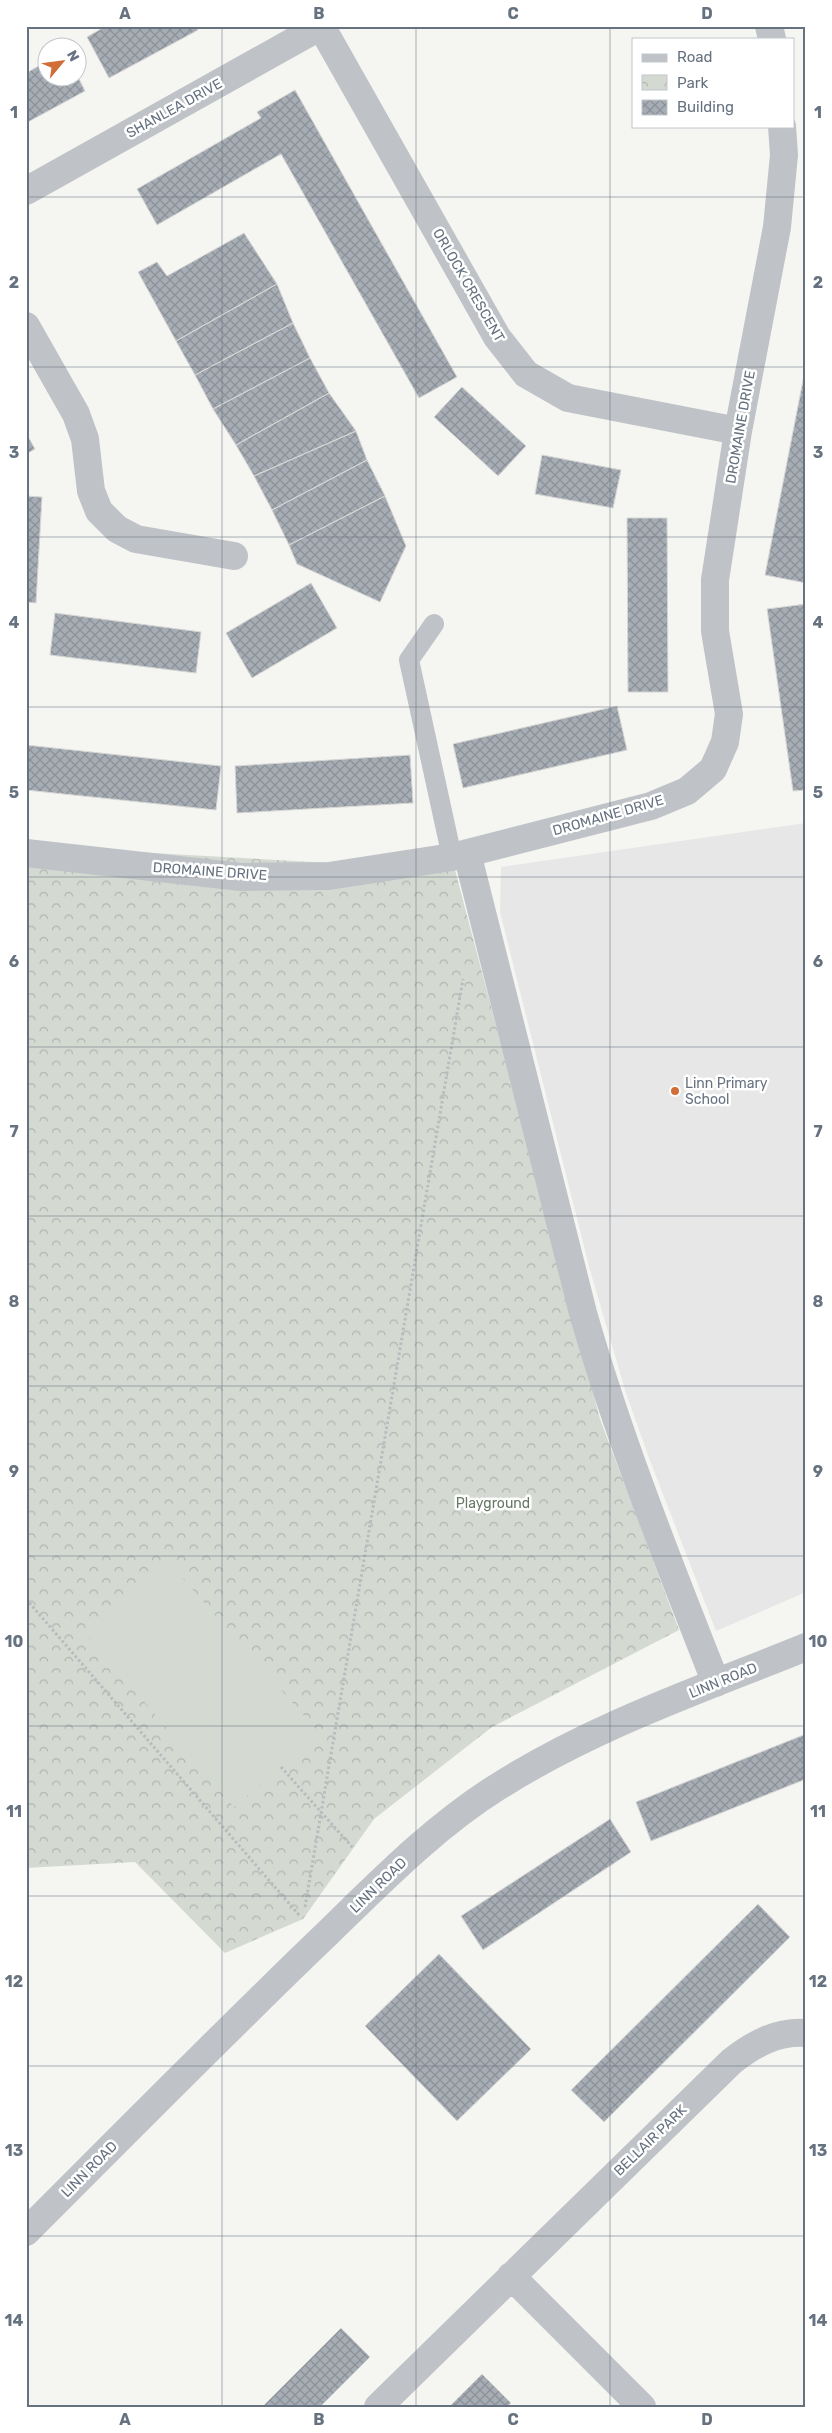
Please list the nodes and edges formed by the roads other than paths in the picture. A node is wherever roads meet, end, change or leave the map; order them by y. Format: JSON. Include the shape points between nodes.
{"nodes":[{"id":1,"x":321,"y":26,"type":"edge"},
{"id":2,"x":782,"y":128,"type":"edge"},
{"id":3,"x":26,"y":191,"type":"edge"},
{"id":4,"x":26,"y":326,"type":"edge"},
{"id":5,"x":738,"y":431,"type":"junction"},
{"id":6,"x":234,"y":556,"type":"dead end"},
{"id":7,"x":434,"y":624,"type":"dead end"},
{"id":8,"x":26,"y":853,"type":"edge"},
{"id":9,"x":460,"y":855,"type":"junction"},
{"id":10,"x":806,"y":1647,"type":"edge"},
{"id":11,"x":716,"y":1683,"type":"junction"},
{"id":12,"x":806,"y":2034,"type":"edge"},
{"id":13,"x":26,"y":2232,"type":"edge"},
{"id":14,"x":511,"y":2276,"type":"junction"},
{"id":15,"x":378,"y":2407,"type":"edge"},
{"id":16,"x":642,"y":2407,"type":"edge"}],
"edges":[{"from":1,"to":3,"type":"street","name":"SHANLEA DRIVE"},
{"from":1,"to":5,"type":"street","name":"ORLOCK CRESCENT","via":[[497,337],[526,374],[568,398]]},
{"from":2,"to":5,"type":"street","name":"DROMAINE DRIVE","via":[[784,155],[777,227]]},
{"from":4,"to":6,"type":"street","via":[[76,414],[84,439],[91,491],[99,511],[117,529],[136,539]]},
{"from":5,"to":9,"type":"street","name":"DROMAINE DRIVE","via":[[715,580],[715,631],[729,714],[726,742],[713,770],[687,791],[651,806]]},
{"from":7,"to":9,"type":"lane","via":[[409,660]]},
{"from":8,"to":9,"type":"street","name":"DROMAINE DRIVE","via":[[240,877],[329,876]]},
{"from":9,"to":11,"type":"street","via":[[604,1385]]},
{"from":10,"to":11,"type":"street","name":"LINN ROAD"},
{"from":11,"to":13,"type":"street","name":"LINN ROAD","via":[[598,1732],[538,1762],[448,1822],[229,2029]]},
{"from":12,"to":14,"type":"street","name":"BELLAIR PARK","via":[[791,2033],[770,2038],[732,2061]]},
{"from":14,"to":15,"type":"street","name":"BELLAIR PARK"},
{"from":14,"to":16,"type":"street"}]}
